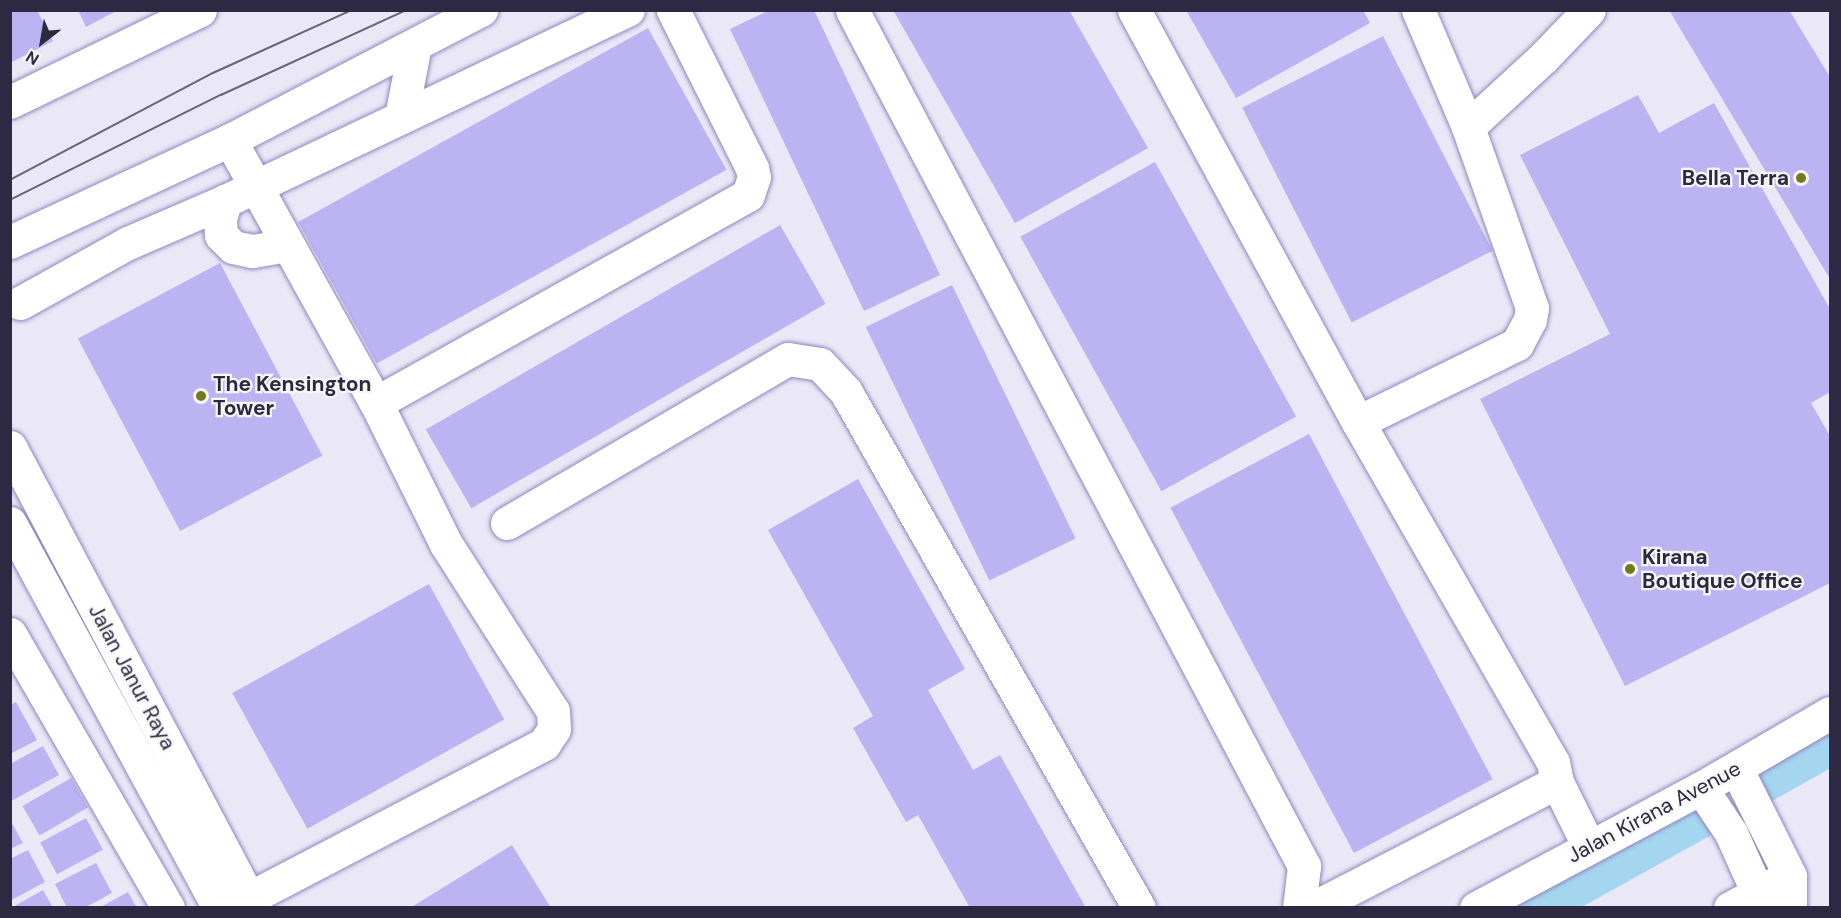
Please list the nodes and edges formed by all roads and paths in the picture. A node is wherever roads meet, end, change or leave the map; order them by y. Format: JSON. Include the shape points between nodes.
{"nodes":[{"id":1,"x":200,"y":10,"type":"edge"},
{"id":2,"x":481,"y":10,"type":"edge"},
{"id":3,"x":628,"y":10,"type":"edge"},
{"id":4,"x":673,"y":10,"type":"edge"},
{"id":5,"x":852,"y":10,"type":"edge"},
{"id":6,"x":1134,"y":10,"type":"edge"},
{"id":7,"x":1418,"y":10,"type":"edge"},
{"id":8,"x":1589,"y":10,"type":"edge"},
{"id":9,"x":415,"y":45,"type":"junction"},
{"id":10,"x":10,"y":102,"type":"edge"},
{"id":11,"x":401,"y":117,"type":"junction"},
{"id":12,"x":1468,"y":127,"type":"junction"},
{"id":13,"x":230,"y":140,"type":"junction"},
{"id":14,"x":254,"y":186,"type":"junction"},
{"id":15,"x":225,"y":201,"type":"junction"},
{"id":16,"x":10,"y":242,"type":"edge"},
{"id":17,"x":287,"y":245,"type":"junction"},
{"id":18,"x":20,"y":303,"type":"dead end"},
{"id":19,"x":376,"y":403,"type":"junction"},
{"id":20,"x":1358,"y":422,"type":"junction"},
{"id":21,"x":10,"y":447,"type":"edge"},
{"id":22,"x":23,"y":501,"type":"edge"},
{"id":23,"x":10,"y":523,"type":"edge"},
{"id":24,"x":507,"y":523,"type":"dead end"},
{"id":25,"x":10,"y":634,"type":"edge"},
{"id":26,"x":1830,"y":713,"type":"edge"},
{"id":27,"x":1736,"y":768,"type":"junction"},
{"id":28,"x":1557,"y":782,"type":"junction"},
{"id":29,"x":1701,"y":788,"type":"junction"},
{"id":30,"x":1589,"y":847,"type":"junction"},
{"id":31,"x":1304,"y":866,"type":"junction"},
{"id":32,"x":1790,"y":892,"type":"edge"},
{"id":33,"x":1356,"y":897,"type":"edge"},
{"id":34,"x":252,"y":903,"type":"edge"},
{"id":35,"x":1755,"y":903,"type":"edge"},
{"id":36,"x":168,"y":908,"type":"edge"},
{"id":37,"x":219,"y":908,"type":"edge"},
{"id":38,"x":1139,"y":908,"type":"edge"},
{"id":39,"x":1299,"y":908,"type":"edge"},
{"id":40,"x":1313,"y":908,"type":"edge"},
{"id":41,"x":1476,"y":908,"type":"edge"}],
"edges":[{"from":1,"to":10,"type":"street"},
{"from":2,"to":9,"type":"street"},
{"from":3,"to":11,"type":"street"},
{"from":4,"to":19,"type":"street","via":[[752,168],[754,177],[748,195]]},
{"from":5,"to":31,"type":"street"},
{"from":6,"to":20,"type":"street"},
{"from":7,"to":12,"type":"street"},
{"from":8,"to":12,"type":"street","via":[[1544,58]]},
{"from":9,"to":11,"type":"street"},
{"from":9,"to":13,"type":"street"},
{"from":11,"to":14,"type":"street"},
{"from":12,"to":20,"type":"street","via":[[1532,308],[1526,334],[1517,344]]},
{"from":13,"to":14,"type":"street"},
{"from":13,"to":16,"type":"street"},
{"from":14,"to":15,"type":"street"},
{"from":14,"to":17,"type":"street"},
{"from":15,"to":17,"type":"street","via":[[221,235],[233,247],[252,251]]},
{"from":15,"to":18,"type":"street","via":[[128,243]]},
{"from":17,"to":19,"type":"street"},
{"from":19,"to":34,"type":"street","via":[[446,544],[553,711],[554,729],[544,744]]},
{"from":20,"to":28,"type":"street","via":[[1547,747]]},
{"from":21,"to":22,"type":"street","name":"Jalan Janur Raya"},
{"from":22,"to":34,"type":"street","name":"Jalan Janur Raya"},
{"from":23,"to":37,"type":"street","name":"Jalan Janur Raya"},
{"from":24,"to":38,"type":"street","via":[[788,359],[820,364],[846,392]]},
{"from":25,"to":36,"type":"street"},
{"from":26,"to":27,"type":"street","name":"Jalan Kirana Avenue"},
{"from":27,"to":29,"type":"street","name":"Jalan Kirana Avenue"},
{"from":27,"to":32,"type":"street"},
{"from":28,"to":30,"type":"street"},
{"from":28,"to":33,"type":"street"},
{"from":29,"to":30,"type":"street","name":"Jalan Kirana Avenue"},
{"from":29,"to":35,"type":"street","via":[[1731,833]]},
{"from":30,"to":41,"type":"street","name":"Jalan Kirana Avenue"},
{"from":31,"to":33,"type":"street"},
{"from":31,"to":39,"type":"street"},
{"from":32,"to":35,"type":"street"},
{"from":33,"to":40,"type":"street"}]}
